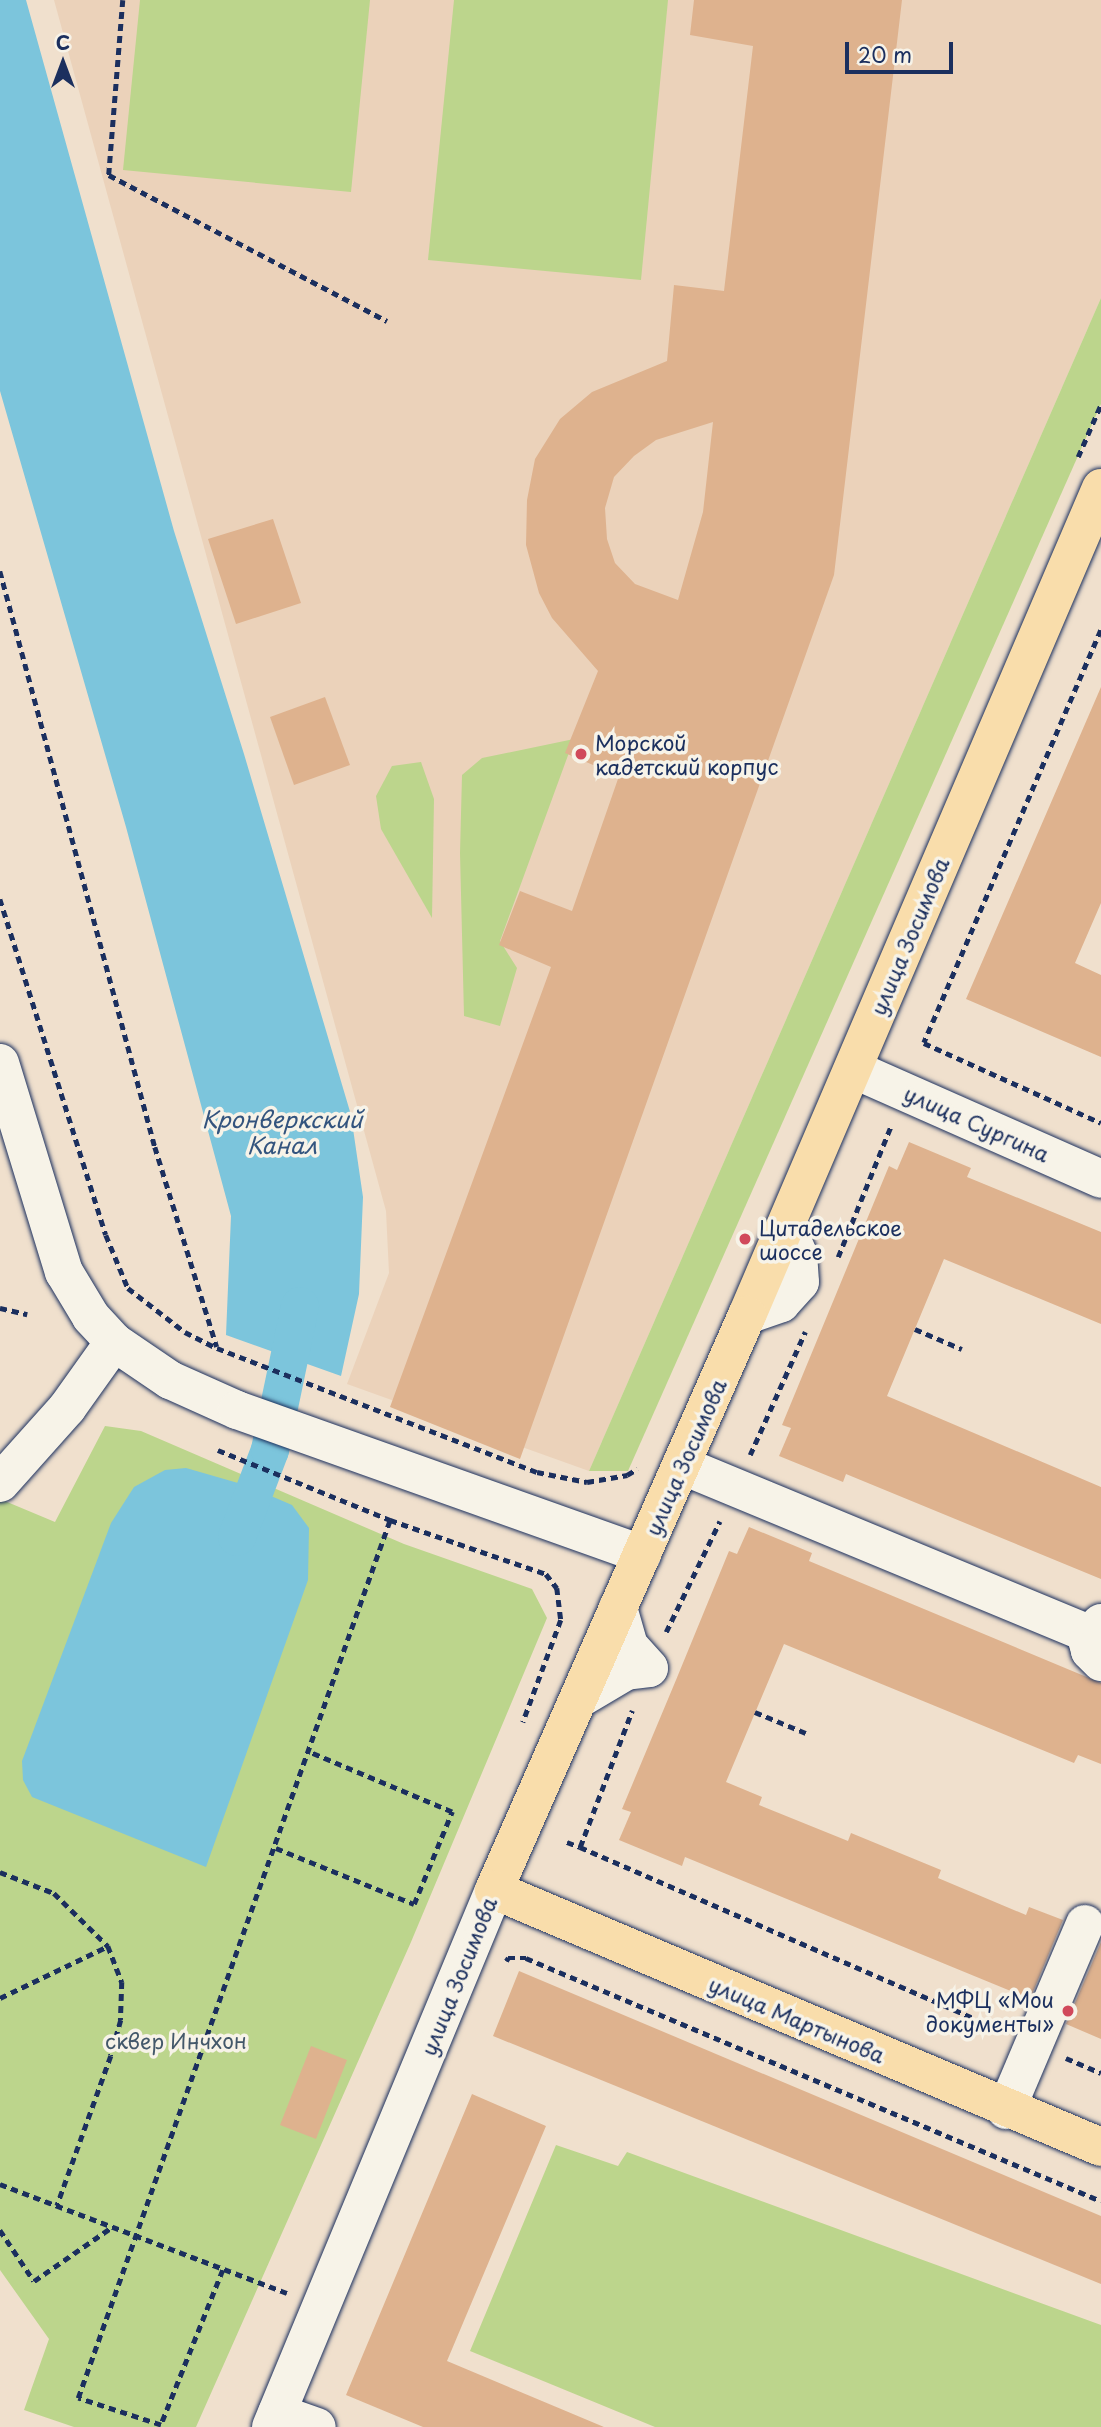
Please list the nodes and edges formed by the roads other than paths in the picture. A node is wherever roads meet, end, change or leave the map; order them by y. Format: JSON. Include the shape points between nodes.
{"nodes":[{"id":1,"x":1101,"y":488,"type":"edge"},
{"id":2,"x":0,"y":1063,"type":"edge"},
{"id":3,"x":853,"y":1069,"type":"junction"},
{"id":4,"x":1101,"y":1179,"type":"edge"},
{"id":5,"x":114,"y":1342,"type":"junction"},
{"id":6,"x":681,"y":1465,"type":"junction"},
{"id":7,"x":0,"y":1483,"type":"edge"},
{"id":8,"x":642,"y":1554,"type":"junction"},
{"id":9,"x":618,"y":1608,"type":"junction"},
{"id":10,"x":1097,"y":1640,"type":"edge"},
{"id":11,"x":579,"y":1699,"type":"junction"},
{"id":12,"x":494,"y":1890,"type":"junction"},
{"id":13,"x":1084,"y":1924,"type":"dead end"},
{"id":14,"x":1006,"y":2110,"type":"junction"},
{"id":15,"x":1101,"y":2147,"type":"edge"},
{"id":16,"x":274,"y":2420,"type":"edge"},
{"id":17,"x":317,"y":2427,"type":"edge"}],
"edges":[{"from":1,"to":3,"type":"main road","name":"улица Зосимова"},
{"from":2,"to":5,"type":"street","via":[[64,1272],[91,1317]]},
{"from":3,"to":4,"type":"street","name":"улица Сургина"},
{"from":3,"to":6,"type":"main road","name":"улица Зосимова"},
{"from":5,"to":7,"type":"street","via":[[67,1408]]},
{"from":5,"to":8,"type":"street","via":[[170,1380],[237,1410]]},
{"from":6,"to":8,"type":"main road","name":"улица Зосимова"},
{"from":6,"to":10,"type":"street"},
{"from":8,"to":9,"type":"main road","name":"улица Зосимова"},
{"from":9,"to":11,"type":"main road","name":"улица Зосимова"},
{"from":9,"to":11,"type":"street","via":[[629,1646],[649,1668],[626,1671]]},
{"from":11,"to":12,"type":"main road","name":"улица Зосимова"},
{"from":12,"to":14,"type":"main road","name":"улица Мартынова"},
{"from":12,"to":16,"type":"street","name":"улица Зосимова"},
{"from":13,"to":14,"type":"street"},
{"from":14,"to":15,"type":"main road","name":"улица Мартынова"},
{"from":16,"to":17,"type":"street"}]}
